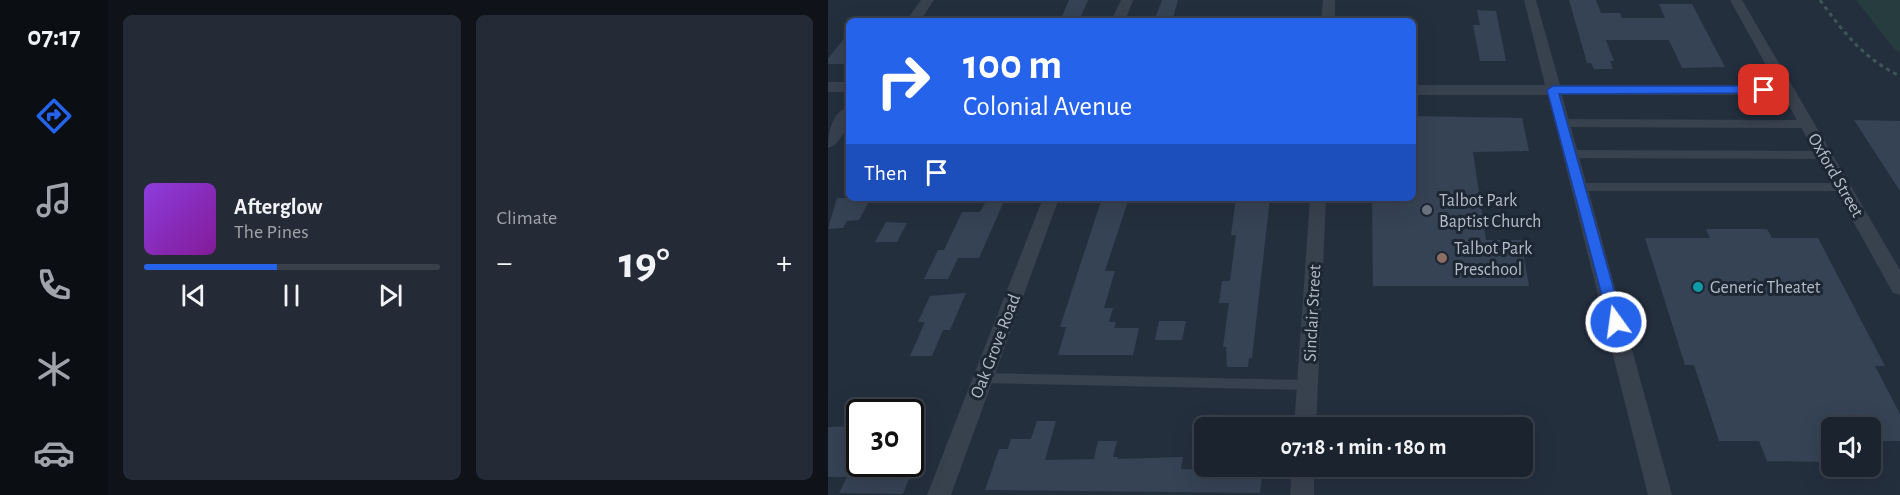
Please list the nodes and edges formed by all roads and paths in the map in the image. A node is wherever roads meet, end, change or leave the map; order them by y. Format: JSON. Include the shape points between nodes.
{"nodes":[{"id":1,"x":928,"y":0,"type":"edge"},
{"id":2,"x":1127,"y":0,"type":"edge"},
{"id":3,"x":1329,"y":0,"type":"edge"},
{"id":4,"x":1530,"y":0,"type":"edge"},
{"id":5,"x":1736,"y":0,"type":"edge"},
{"id":6,"x":1820,"y":0,"type":"edge"},
{"id":7,"x":915,"y":18,"type":"edge"},
{"id":8,"x":1119,"y":18,"type":"edge"},
{"id":9,"x":1328,"y":18,"type":"edge"},
{"id":10,"x":1900,"y":76,"type":"edge"},
{"id":11,"x":828,"y":87,"type":"edge"},
{"id":12,"x":846,"y":87,"type":"edge"},
{"id":13,"x":1416,"y":90,"type":"edge"},
{"id":14,"x":1553,"y":90,"type":"junction"},
{"id":15,"x":1787,"y":90,"type":"junction"},
{"id":16,"x":846,"y":116,"type":"edge"},
{"id":17,"x":1562,"y":123,"type":"junction"},
{"id":18,"x":1806,"y":124,"type":"junction"},
{"id":19,"x":828,"y":142,"type":"edge"},
{"id":20,"x":1570,"y":154,"type":"junction"},
{"id":21,"x":1824,"y":155,"type":"junction"},
{"id":22,"x":1579,"y":187,"type":"junction"},
{"id":23,"x":1843,"y":187,"type":"junction"},
{"id":24,"x":1051,"y":201,"type":"edge"},
{"id":25,"x":1318,"y":201,"type":"edge"},
{"id":26,"x":1900,"y":287,"type":"edge"},
{"id":27,"x":983,"y":378,"type":"junction"},
{"id":28,"x":1308,"y":385,"type":"junction"},
{"id":29,"x":1306,"y":417,"type":"edge"},
{"id":30,"x":1303,"y":477,"type":"edge"},
{"id":31,"x":939,"y":495,"type":"edge"},
{"id":32,"x":1302,"y":495,"type":"edge"},
{"id":33,"x":1660,"y":495,"type":"edge"}],
"edges":[{"from":1,"to":7,"type":"street"},
{"from":2,"to":8,"type":"street"},
{"from":3,"to":9,"type":"street"},
{"from":4,"to":14,"type":"street"},
{"from":5,"to":15,"type":"street","name":"Oxford Street"},
{"from":6,"to":10,"type":"path","via":[[1862,54]]},
{"from":11,"to":12,"type":"street"},
{"from":13,"to":14,"type":"street"},
{"from":14,"to":15,"type":"street"},
{"from":14,"to":17,"type":"street"},
{"from":15,"to":18,"type":"street","name":"Oxford Street"},
{"from":16,"to":19,"type":"street"},
{"from":17,"to":18,"type":"lane"},
{"from":17,"to":20,"type":"street"},
{"from":18,"to":21,"type":"street","name":"Oxford Street"},
{"from":20,"to":21,"type":"lane"},
{"from":20,"to":22,"type":"street"},
{"from":21,"to":23,"type":"street","name":"Oxford Street"},
{"from":22,"to":23,"type":"lane"},
{"from":22,"to":33,"type":"street"},
{"from":23,"to":26,"type":"street","name":"Oxford Street"},
{"from":24,"to":27,"type":"street","name":"Oak Grove Road"},
{"from":25,"to":28,"type":"street","name":"Sinclair Street"},
{"from":27,"to":28,"type":"lane"},
{"from":27,"to":31,"type":"street","name":"Oak Grove Road"},
{"from":28,"to":29,"type":"street","name":"Sinclair Street"},
{"from":30,"to":32,"type":"street"}]}
